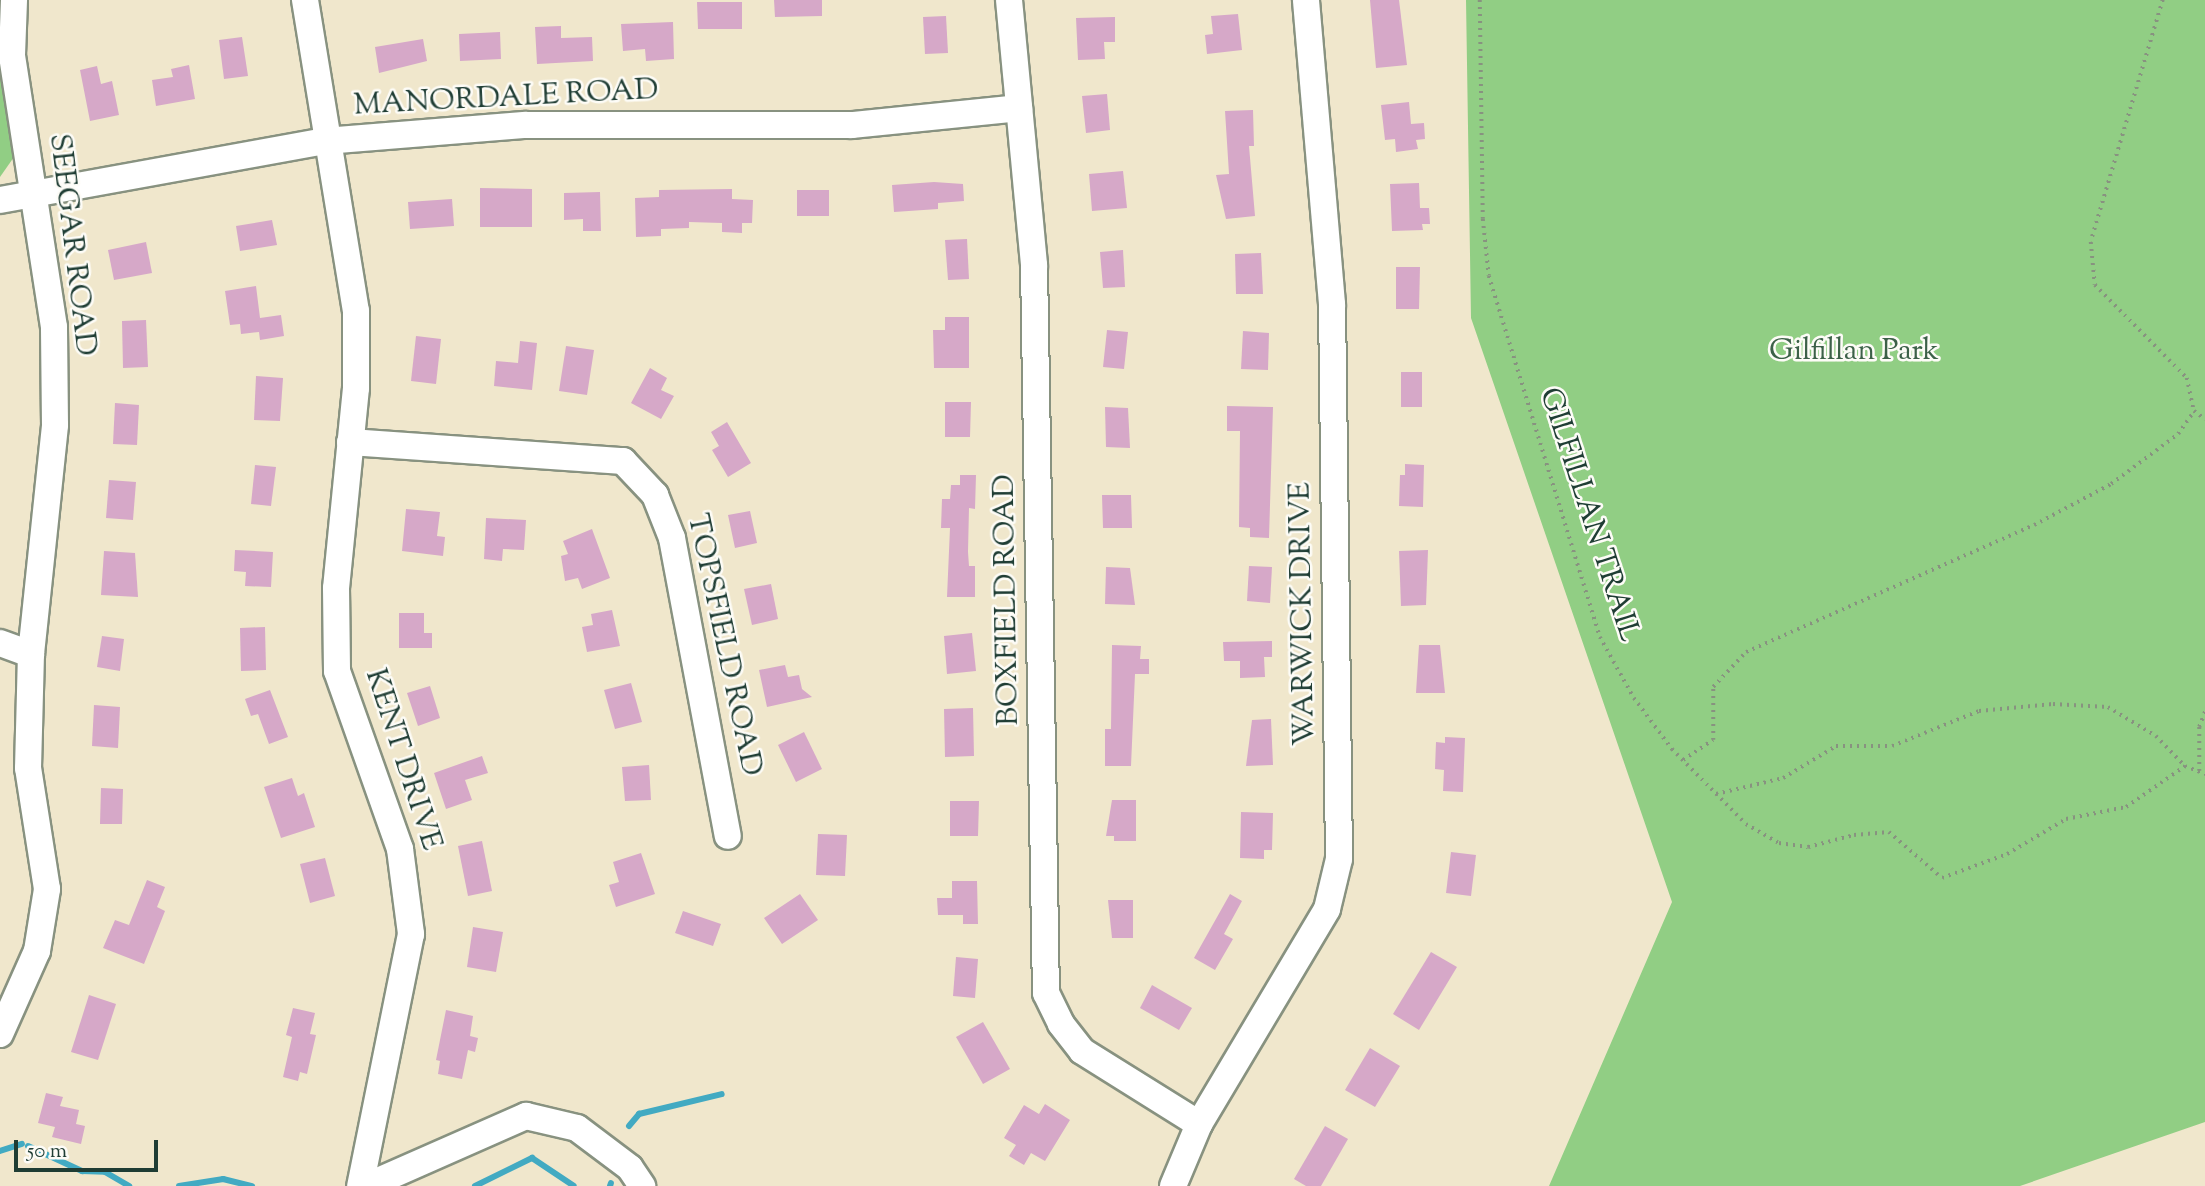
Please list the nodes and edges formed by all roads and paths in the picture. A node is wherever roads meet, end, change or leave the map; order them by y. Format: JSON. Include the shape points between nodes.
{"nodes":[{"id":1,"x":14,"y":0,"type":"edge"},
{"id":2,"x":305,"y":0,"type":"edge"},
{"id":3,"x":1009,"y":0,"type":"edge"},
{"id":4,"x":1306,"y":0,"type":"edge"},
{"id":5,"x":1480,"y":0,"type":"edge"},
{"id":6,"x":2163,"y":0,"type":"edge"},
{"id":7,"x":1019,"y":108,"type":"junction"},
{"id":8,"x":326,"y":141,"type":"junction"},
{"id":9,"x":36,"y":196,"type":"junction"},
{"id":10,"x":0,"y":200,"type":"edge"},
{"id":11,"x":2193,"y":411,"type":"junction"},
{"id":12,"x":2205,"y":419,"type":"edge"},
{"id":13,"x":350,"y":442,"type":"junction"},
{"id":14,"x":0,"y":642,"type":"edge"},
{"id":15,"x":31,"y":654,"type":"junction"},
{"id":16,"x":2205,"y":711,"type":"edge"},
{"id":17,"x":1683,"y":760,"type":"junction"},
{"id":18,"x":2185,"y":766,"type":"junction"},
{"id":19,"x":2199,"y":771,"type":"junction"},
{"id":20,"x":2205,"y":774,"type":"edge"},
{"id":21,"x":1716,"y":794,"type":"junction"},
{"id":22,"x":728,"y":836,"type":"dead end"},
{"id":23,"x":0,"y":1034,"type":"edge"},
{"id":24,"x":1199,"y":1124,"type":"junction"},
{"id":25,"x":360,"y":1186,"type":"edge"},
{"id":26,"x":367,"y":1186,"type":"edge"},
{"id":27,"x":642,"y":1186,"type":"edge"},
{"id":28,"x":1173,"y":1186,"type":"edge"}],
"edges":[{"from":1,"to":9,"type":"street","name":"SEEGAR ROAD","via":[[12,55]]},
{"from":2,"to":8,"type":"street","name":"KENT DRIVE"},
{"from":3,"to":7,"type":"street","name":"BOXFIELD ROAD"},
{"from":4,"to":24,"type":"street","name":"WARWICK DRIVE","via":[[1332,304],[1339,859],[1327,909],[1311,940]]},
{"from":5,"to":17,"type":"path","name":"GILFILLAN TRAIL","via":[[1483,219],[1489,276],[1600,637],[1634,698]]},
{"from":6,"to":11,"type":"path","via":[[2091,242],[2095,285],[2186,378]]},
{"from":7,"to":8,"type":"street","name":"MANORDALE ROAD","via":[[852,125],[526,125]]},
{"from":7,"to":24,"type":"street","name":"BOXFIELD ROAD","via":[[1035,292],[1046,993],[1061,1024],[1082,1051]]},
{"from":8,"to":9,"type":"street","name":"MANORDALE ROAD"},
{"from":8,"to":13,"type":"street","name":"KENT DRIVE","via":[[356,311]]},
{"from":9,"to":10,"type":"street","name":"MANORDALE ROAD"},
{"from":9,"to":15,"type":"street","name":"SEEGAR ROAD","via":[[54,327],[55,425]]},
{"from":11,"to":12,"type":"path"},
{"from":11,"to":17,"type":"path","via":[[2178,434],[2111,484],[2034,525],[1746,652],[1713,687],[1713,740]]},
{"from":13,"to":22,"type":"street","name":"TOPSFIELD ROAD","via":[[623,461],[655,495],[672,538]]},
{"from":13,"to":25,"type":"street","name":"KENT DRIVE","via":[[336,588],[337,671],[400,849],[411,934]]},
{"from":14,"to":15,"type":"street"},
{"from":15,"to":23,"type":"street","name":"SEEGAR ROAD","via":[[28,768],[47,889],[37,951]]},
{"from":16,"to":19,"type":"path","via":[[2199,727]]},
{"from":17,"to":21,"type":"path","name":"GILFILLAN TRAIL"},
{"from":18,"to":19,"type":"path"},
{"from":18,"to":21,"type":"path","via":[[2156,736],[2108,707],[2053,704],[1979,710],[1892,746],[1836,746],[1783,778]]},
{"from":18,"to":21,"type":"path","name":"GILFILLAN TRAIL","via":[[2126,807],[2066,819],[2007,854],[1942,878],[1889,832],[1808,847],[1779,844],[1746,824]]},
{"from":19,"to":20,"type":"path"},
{"from":24,"to":28,"type":"street","name":"WARWICK DRIVE"},
{"from":26,"to":27,"type":"street","via":[[526,1116],[577,1128],[630,1168]]}]}
